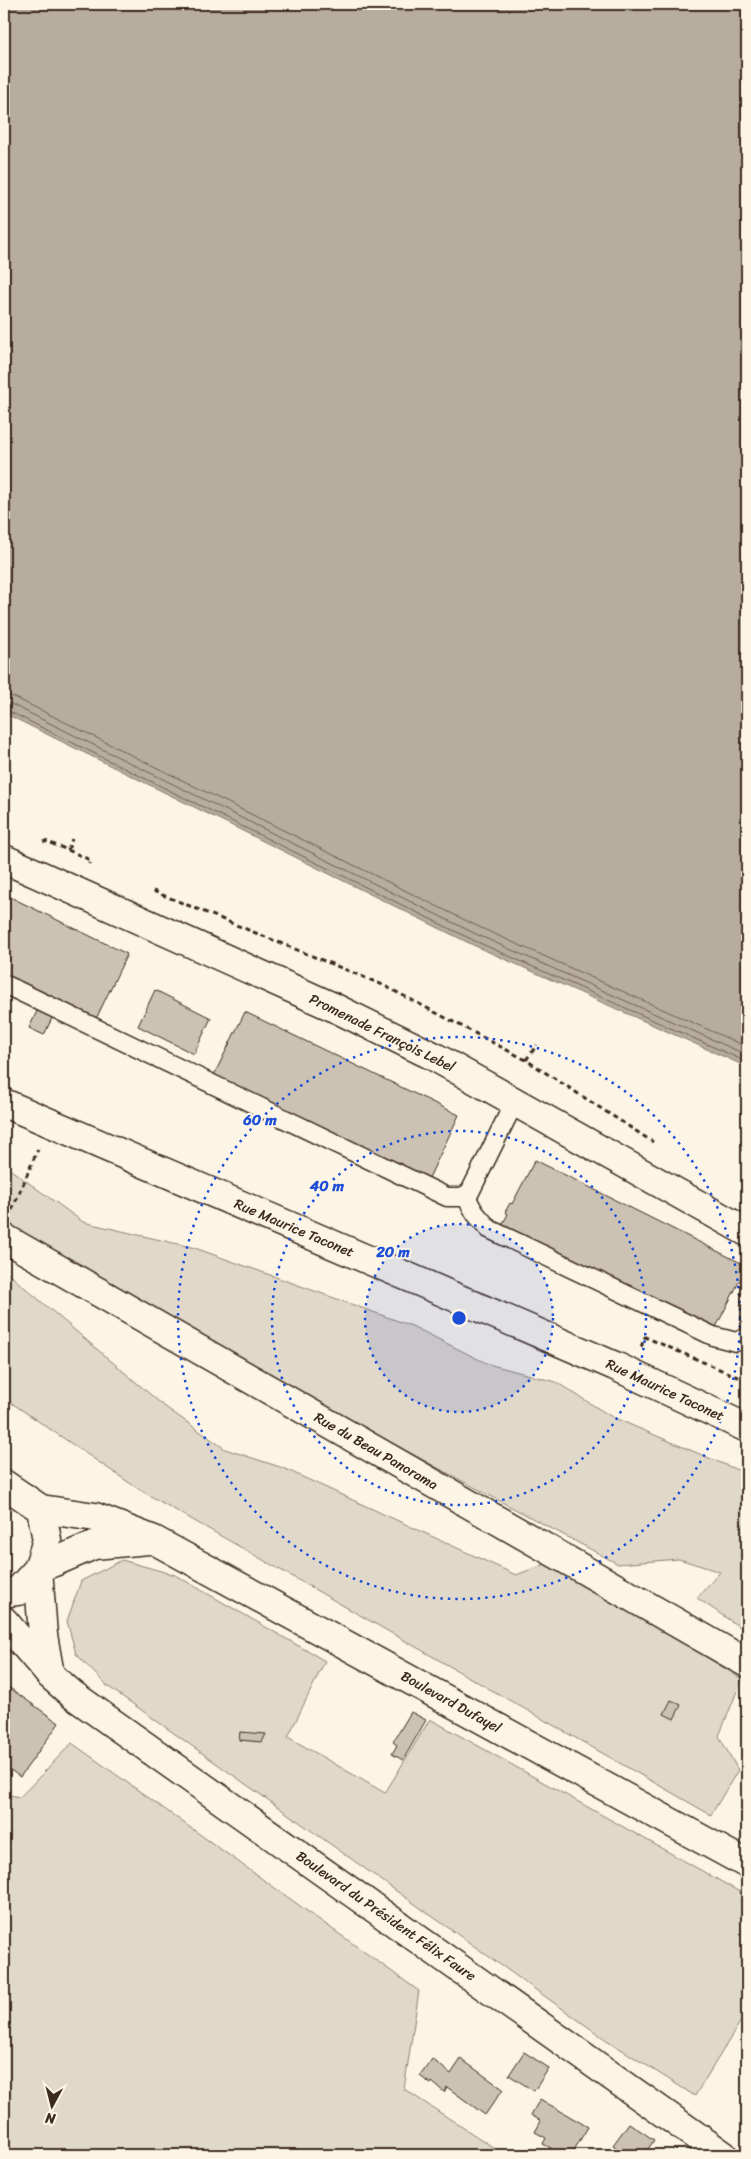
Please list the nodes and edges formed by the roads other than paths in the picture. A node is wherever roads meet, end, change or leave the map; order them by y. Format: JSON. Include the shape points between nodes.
{"nodes":[{"id":1,"x":4,"y":859,"type":"edge"},
{"id":2,"x":4,"y":984,"type":"edge"},
{"id":3,"x":514,"y":1101,"type":"junction"},
{"id":4,"x":4,"y":1103,"type":"edge"},
{"id":5,"x":465,"y":1196,"type":"junction"},
{"id":6,"x":6,"y":1228,"type":"edge"},
{"id":7,"x":747,"y":1232,"type":"edge"},
{"id":8,"x":747,"y":1337,"type":"edge"},
{"id":9,"x":747,"y":1428,"type":"edge"},
{"id":10,"x":4,"y":1484,"type":"edge"},
{"id":11,"x":41,"y":1509,"type":"junction"},
{"id":12,"x":154,"y":1540,"type":"junction"},
{"id":13,"x":38,"y":1569,"type":"junction"},
{"id":14,"x":4,"y":1593,"type":"edge"},
{"id":15,"x":4,"y":1621,"type":"edge"},
{"id":16,"x":747,"y":1663,"type":"edge"},
{"id":17,"x":50,"y":1675,"type":"junction"},
{"id":18,"x":747,"y":1864,"type":"edge"},
{"id":19,"x":723,"y":2155,"type":"edge"}],
"edges":[{"from":1,"to":3,"type":"street","name":"Promenade François Lebel","via":[[333,1007],[433,1056]]},
{"from":2,"to":5,"type":"lane","via":[[447,1197]]},
{"from":3,"to":5,"type":"lane"},
{"from":3,"to":7,"type":"street","name":"Promenade François Lebel"},
{"from":4,"to":9,"type":"street","name":"Rue Maurice Taconet","via":[[606,1362]]},
{"from":5,"to":8,"type":"lane","via":[[489,1229],[713,1336],[736,1342]]},
{"from":6,"to":16,"type":"street","name":"Rue du Beau Panorama"},
{"from":10,"to":11,"type":"street"},
{"from":11,"to":12,"type":"street","name":"Boulevard Dufayel","via":[[95,1517]]},
{"from":11,"to":13,"type":"street","via":[[48,1540]]},
{"from":12,"to":13,"type":"street","via":[[94,1545]]},
{"from":12,"to":18,"type":"street","name":"Boulevard Dufayel"},
{"from":13,"to":14,"type":"street","via":[[18,1591]]},
{"from":13,"to":17,"type":"street","via":[[43,1636]]},
{"from":15,"to":17,"type":"street","name":"Boulevard du Président Félix Faure"},
{"from":17,"to":19,"type":"street","name":"Boulevard du Président Félix Faure","via":[[73,1695]]}]}
